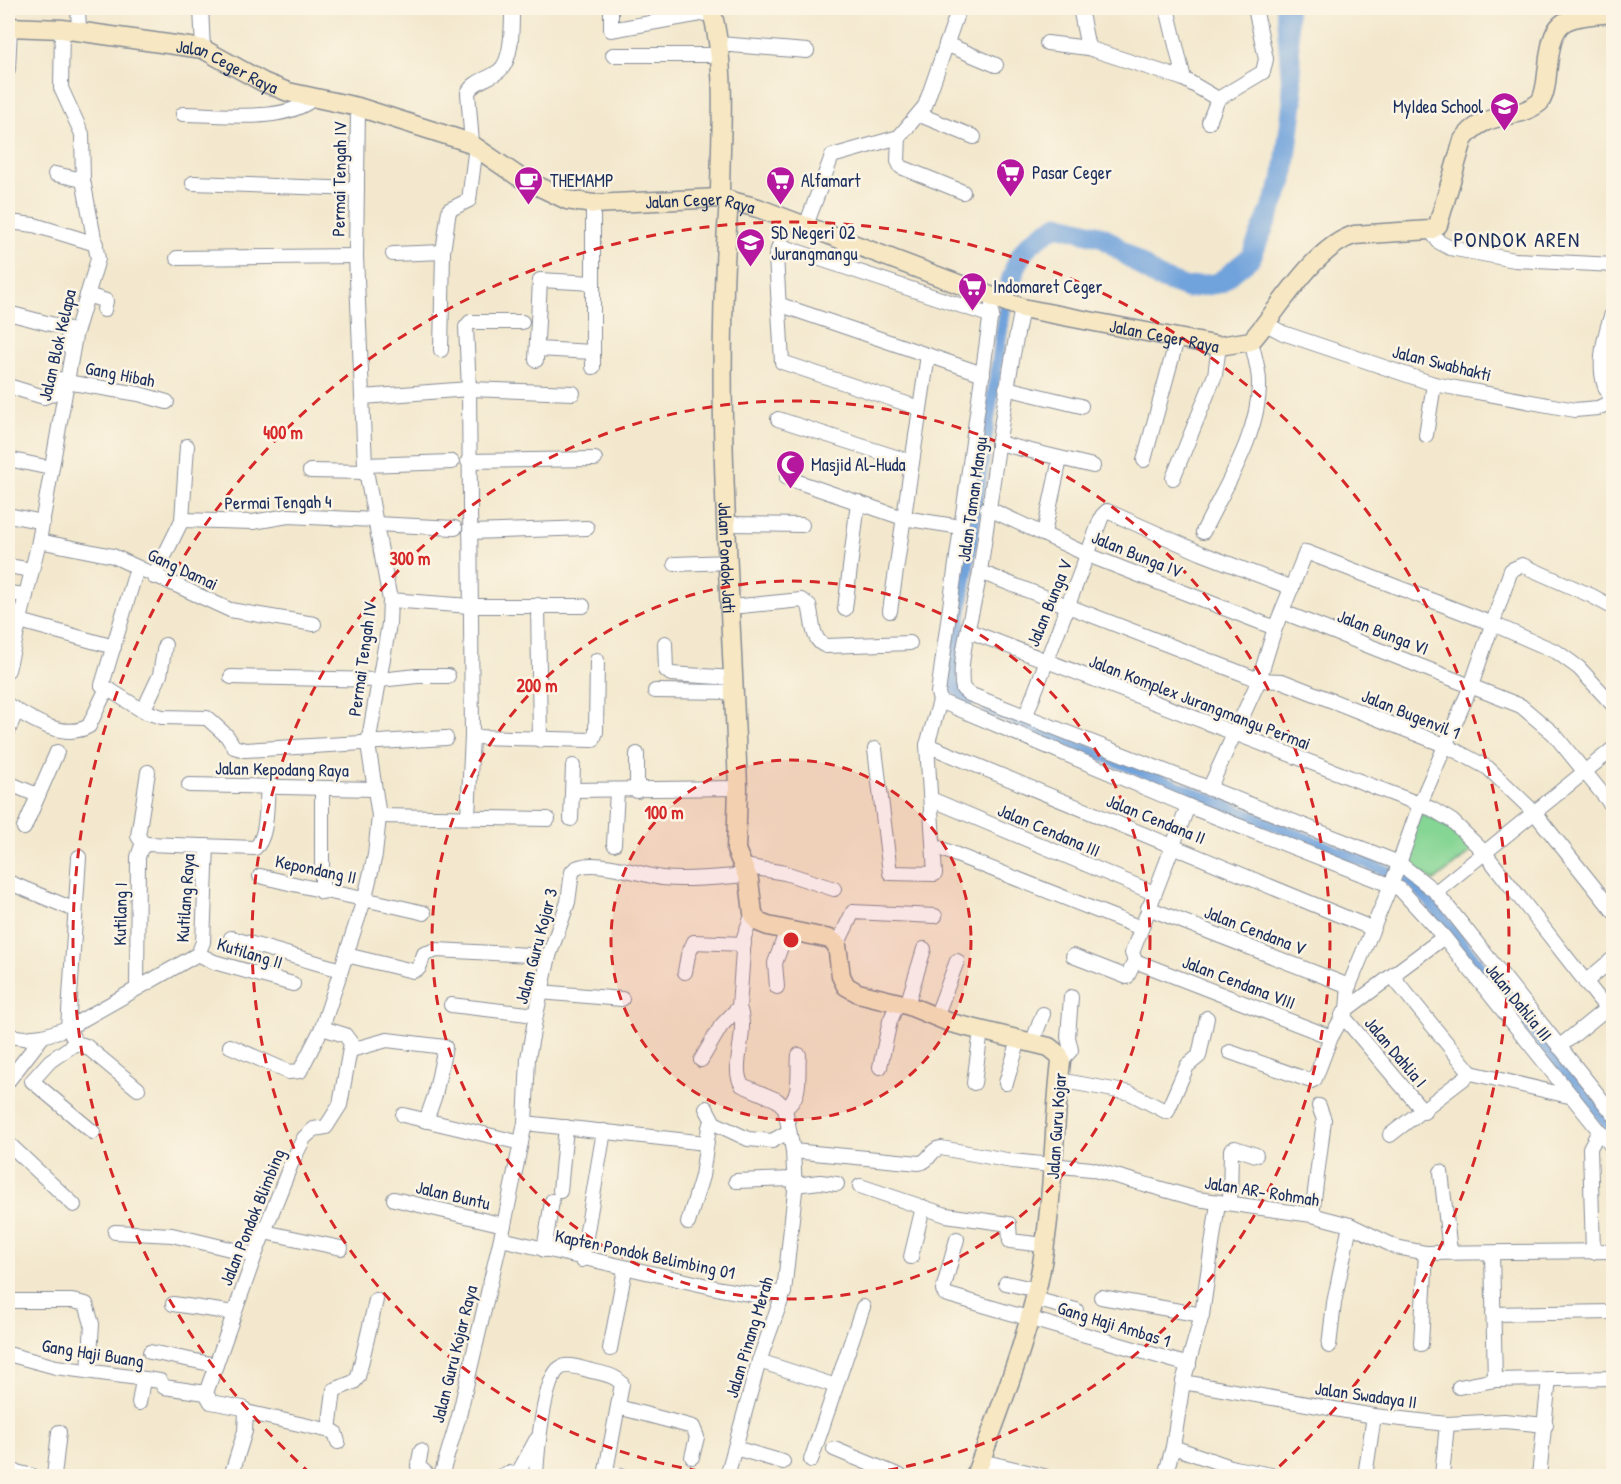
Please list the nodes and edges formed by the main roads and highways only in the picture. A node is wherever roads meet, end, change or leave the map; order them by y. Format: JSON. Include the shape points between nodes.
{"nodes":[{"id":1,"x":712,"y":10,"type":"edge"},
{"id":2,"x":1614,"y":13,"type":"edge"},
{"id":3,"x":9,"y":27,"type":"edge"},
{"id":4,"x":725,"y":199,"type":"junction"},
{"id":5,"x":837,"y":945,"type":"joint"},
{"id":6,"x":978,"y":1469,"type":"edge"}],
"edges":[{"from":1,"to":4,"type":"main road","name":"Jalan Pondok Jati","via":[[719,49]]},
{"from":2,"to":4,"type":"main road","name":"Jalan Ceger Raya","via":[[1565,21],[1551,40],[1540,102],[1482,121],[1469,131],[1462,140],[1438,225],[1430,230],[1344,238],[1325,252],[1251,341],[1219,346],[993,304],[758,208]]},
{"from":3,"to":4,"type":"main road","name":"Jalan Ceger Raya","via":[[71,31],[203,49],[262,82],[469,142],[519,177],[567,200],[593,204]]},
{"from":4,"to":5,"type":"main road","name":"Jalan Pondok Jati","via":[[724,434],[738,788],[736,843],[758,922],[830,939]]},
{"from":5,"to":6,"type":"main road","name":"Jalan Guru Kojar","via":[[841,976],[846,986],[858,993],[1054,1050],[1061,1061],[1045,1245],[1017,1365]]}]}
